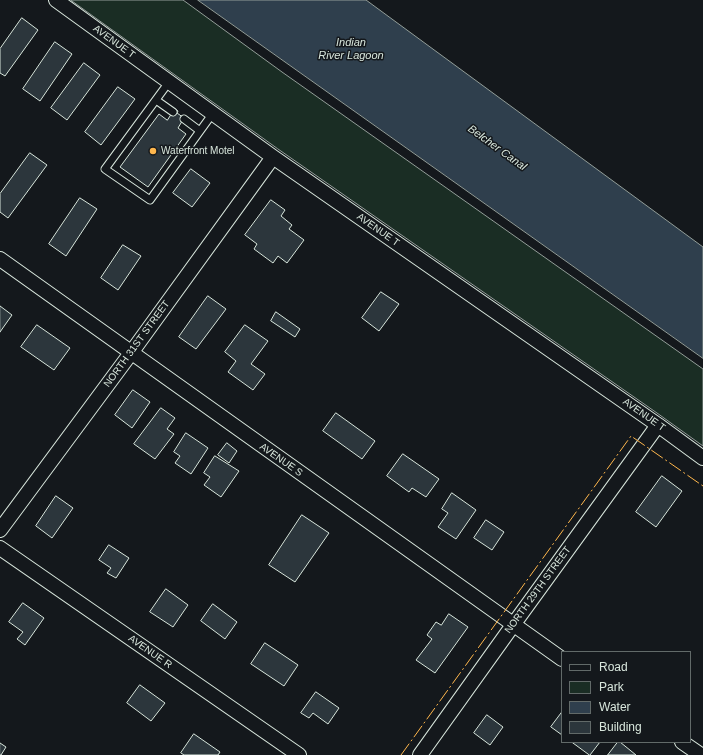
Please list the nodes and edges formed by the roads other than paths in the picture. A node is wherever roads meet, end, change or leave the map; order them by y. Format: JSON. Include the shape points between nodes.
{"nodes":[{"id":1,"x":56,"y":0,"type":"edge"},
{"id":2,"x":170,"y":82,"type":"junction"},
{"id":3,"x":156,"y":100,"type":"junction"},
{"id":4,"x":173,"y":112,"type":"dead end"},
{"id":5,"x":213,"y":113,"type":"junction"},
{"id":6,"x":184,"y":119,"type":"dead end"},
{"id":7,"x":200,"y":131,"type":"junction"},
{"id":8,"x":273,"y":157,"type":"junction"},
{"id":9,"x":0,"y":259,"type":"edge"},
{"id":10,"x":131,"y":353,"type":"junction"},
{"id":11,"x":658,"y":425,"type":"junction"},
{"id":12,"x":703,"y":458,"type":"edge"},
{"id":13,"x":0,"y":530,"type":"edge"},
{"id":14,"x":0,"y":548,"type":"edge"},
{"id":15,"x":513,"y":625,"type":"junction"},
{"id":16,"x":561,"y":658,"type":"edge"},
{"id":17,"x":683,"y":743,"type":"edge"},
{"id":18,"x":299,"y":755,"type":"edge"},
{"id":19,"x":420,"y":755,"type":"edge"},
{"id":20,"x":700,"y":755,"type":"edge"}],
"edges":[{"from":1,"to":2,"type":"street","name":"AVENUE T"},
{"from":2,"to":3,"type":"lane"},
{"from":2,"to":5,"type":"street","name":"AVENUE T"},
{"from":3,"to":4,"type":"lane"},
{"from":3,"to":7,"type":"lane","via":[[105,169],[150,200]]},
{"from":5,"to":7,"type":"lane"},
{"from":5,"to":8,"type":"street","name":"AVENUE T"},
{"from":6,"to":7,"type":"lane"},
{"from":8,"to":10,"type":"street","name":"NORTH 31ST STREET"},
{"from":8,"to":11,"type":"street","name":"AVENUE T"},
{"from":9,"to":10,"type":"street","name":"AVENUE S"},
{"from":10,"to":13,"type":"street","name":"NORTH 31ST STREET"},
{"from":10,"to":15,"type":"street","name":"AVENUE S"},
{"from":11,"to":12,"type":"street","name":"AVENUE T"},
{"from":11,"to":15,"type":"street","name":"NORTH 29TH STREET"},
{"from":14,"to":18,"type":"street","name":"AVENUE R"},
{"from":15,"to":16,"type":"street","name":"AVENUE S"},
{"from":15,"to":19,"type":"street","name":"NORTH 29TH STREET"},
{"from":17,"to":20,"type":"street"}]}
